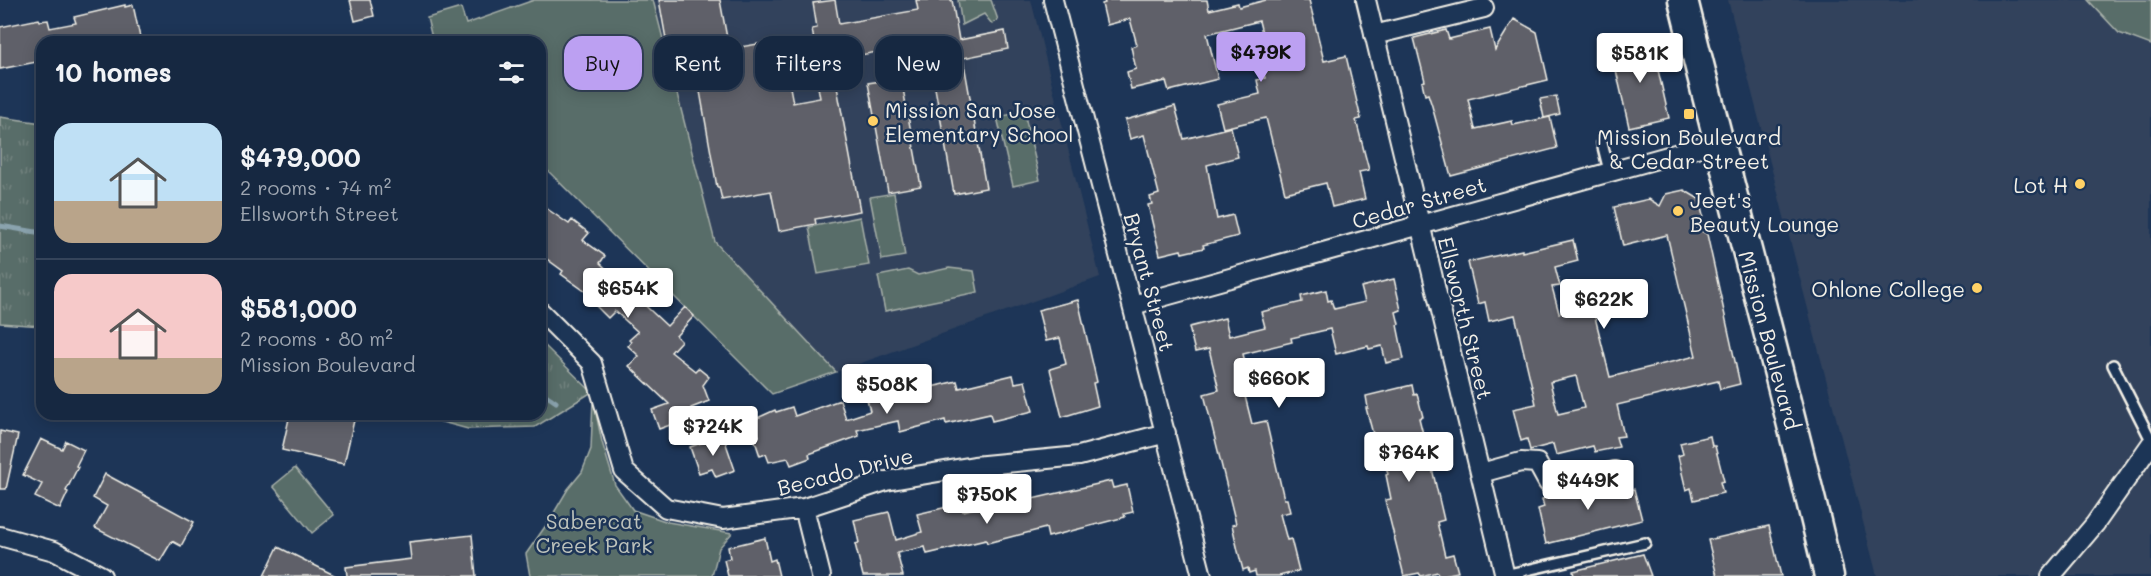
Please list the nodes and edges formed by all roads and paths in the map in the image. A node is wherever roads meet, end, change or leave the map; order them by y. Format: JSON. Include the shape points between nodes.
{"nodes":[{"id":1,"x":1053,"y":0,"type":"edge"},
{"id":2,"x":1366,"y":0,"type":"edge"},
{"id":3,"x":1683,"y":0,"type":"edge"},
{"id":4,"x":1484,"y":8,"type":"dead end"},
{"id":5,"x":1374,"y":35,"type":"junction"},
{"id":6,"x":1718,"y":142,"type":"junction"},
{"id":7,"x":1602,"y":143,"type":"dead end"},
{"id":8,"x":1609,"y":171,"type":"junction"},
{"id":9,"x":1420,"y":225,"type":"junction"},
{"id":10,"x":1133,"y":305,"type":"junction"},
{"id":11,"x":546,"y":317,"type":"edge"},
{"id":12,"x":2112,"y":365,"type":"dead end"},
{"id":13,"x":1166,"y":433,"type":"junction"},
{"id":14,"x":2151,"y":442,"type":"edge"},
{"id":15,"x":1615,"y":471,"type":"dead end"},
{"id":16,"x":1481,"y":473,"type":"junction"},
{"id":17,"x":804,"y":508,"type":"junction"},
{"id":18,"x":0,"y":536,"type":"edge"},
{"id":19,"x":1645,"y":543,"type":"dead end"},
{"id":20,"x":1505,"y":575,"type":"edge"},
{"id":21,"x":102,"y":576,"type":"edge"},
{"id":22,"x":821,"y":576,"type":"edge"},
{"id":23,"x":1202,"y":576,"type":"edge"},
{"id":24,"x":1829,"y":576,"type":"edge"},
{"id":25,"x":2050,"y":576,"type":"edge"}],
"edges":[{"from":1,"to":10,"type":"street","name":"Bryant Street"},
{"from":2,"to":5,"type":"street","name":"Ellsworth Street"},
{"from":3,"to":6,"type":"main road","name":"Mission Boulevard"},
{"from":4,"to":5,"type":"street"},
{"from":5,"to":9,"type":"street","name":"Ellsworth Street"},
{"from":6,"to":8,"type":"street","name":"Cedar Street"},
{"from":6,"to":24,"type":"main road","name":"Mission Boulevard"},
{"from":7,"to":8,"type":"lane"},
{"from":8,"to":9,"type":"street","name":"Cedar Street"},
{"from":9,"to":10,"type":"street","name":"Cedar Street"},
{"from":9,"to":16,"type":"street","name":"Ellsworth Street"},
{"from":10,"to":13,"type":"street","name":"Bryant Street"},
{"from":11,"to":17,"type":"street","name":"Becado Drive","via":[[592,363],[624,471],[666,508],[723,519]]},
{"from":12,"to":14,"type":"lane"},
{"from":13,"to":17,"type":"street","name":"Becado Drive","via":[[1079,456],[974,466],[886,481]]},
{"from":13,"to":23,"type":"street","name":"Bryant Street"},
{"from":14,"to":25,"type":"street","via":[[2095,524]]},
{"from":15,"to":16,"type":"street","via":[[1554,486],[1548,483],[1537,463],[1521,462]]},
{"from":16,"to":20,"type":"street","name":"Ellsworth Street"},
{"from":17,"to":22,"type":"street"},
{"from":18,"to":21,"type":"street","via":[[54,551]]},
{"from":19,"to":20,"type":"lane"}]}
